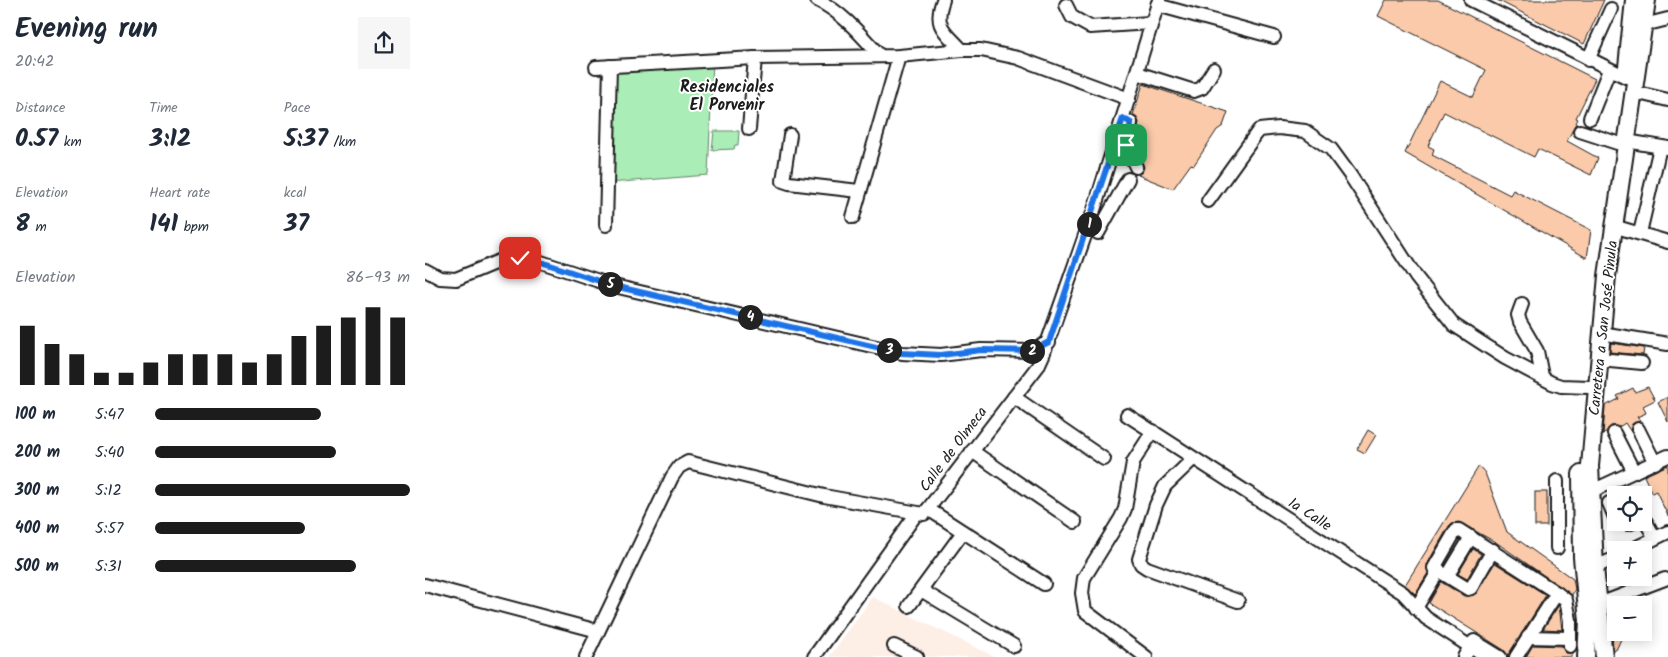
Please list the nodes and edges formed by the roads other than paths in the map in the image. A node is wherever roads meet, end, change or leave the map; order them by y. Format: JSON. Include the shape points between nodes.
{"nodes":[{"id":1,"x":817,"y":0,"type":"edge"},
{"id":2,"x":943,"y":0,"type":"edge"},
{"id":3,"x":1471,"y":0,"type":"edge"},
{"id":4,"x":1634,"y":0,"type":"edge"},
{"id":5,"x":1647,"y":0,"type":"edge"},
{"id":6,"x":1158,"y":3,"type":"edge"},
{"id":7,"x":1066,"y":5,"type":"dead end"},
{"id":8,"x":1611,"y":9,"type":"dead end"},
{"id":9,"x":1668,"y":19,"type":"edge"},
{"id":10,"x":1150,"y":22,"type":"junction"},
{"id":11,"x":1644,"y":25,"type":"junction"},
{"id":12,"x":1274,"y":37,"type":"dead end"},
{"id":13,"x":962,"y":50,"type":"junction"},
{"id":14,"x":880,"y":56,"type":"junction"},
{"id":15,"x":899,"y":56,"type":"junction"},
{"id":16,"x":755,"y":58,"type":"junction"},
{"id":17,"x":1588,"y":60,"type":"junction"},
{"id":18,"x":610,"y":66,"type":"junction"},
{"id":19,"x":597,"y":67,"type":"dead end"},
{"id":20,"x":1214,"y":69,"type":"dead end"},
{"id":21,"x":1609,"y":70,"type":"junction"},
{"id":22,"x":1137,"y":73,"type":"junction"},
{"id":23,"x":1625,"y":77,"type":"junction"},
{"id":24,"x":1634,"y":92,"type":"junction"},
{"id":25,"x":1129,"y":99,"type":"junction"},
{"id":26,"x":1668,"y":100,"type":"edge"},
{"id":27,"x":1123,"y":118,"type":"junction"},
{"id":28,"x":1590,"y":118,"type":"dead end"},
{"id":29,"x":749,"y":129,"type":"dead end"},
{"id":30,"x":1580,"y":131,"type":"dead end"},
{"id":31,"x":790,"y":135,"type":"dead end"},
{"id":32,"x":1622,"y":142,"type":"junction"},
{"id":33,"x":1664,"y":148,"type":"edge"},
{"id":34,"x":1136,"y":166,"type":"dead end"},
{"id":35,"x":1128,"y":179,"type":"dead end"},
{"id":36,"x":859,"y":190,"type":"junction"},
{"id":37,"x":1208,"y":201,"type":"dead end"},
{"id":38,"x":1094,"y":210,"type":"junction"},
{"id":39,"x":1108,"y":215,"type":"junction"},
{"id":40,"x":853,"y":216,"type":"dead end"},
{"id":41,"x":606,"y":226,"type":"dead end"},
{"id":42,"x":1613,"y":226,"type":"junction"},
{"id":43,"x":1098,"y":233,"type":"dead end"},
{"id":44,"x":1641,"y":234,"type":"junction"},
{"id":45,"x":1668,"y":242,"type":"edge"},
{"id":46,"x":425,"y":270,"type":"edge"},
{"id":47,"x":1522,"y":304,"type":"dead end"},
{"id":48,"x":1601,"y":333,"type":"junction"},
{"id":49,"x":1049,"y":342,"type":"junction"},
{"id":50,"x":1668,"y":344,"type":"edge"},
{"id":51,"x":1599,"y":359,"type":"junction"},
{"id":52,"x":1642,"y":363,"type":"dead end"},
{"id":53,"x":1542,"y":376,"type":"junction"},
{"id":54,"x":1589,"y":387,"type":"junction"},
{"id":55,"x":1020,"y":400,"type":"junction"},
{"id":56,"x":1127,"y":415,"type":"dead end"},
{"id":57,"x":1637,"y":429,"type":"dead end"},
{"id":58,"x":1153,"y":431,"type":"junction"},
{"id":59,"x":1613,"y":433,"type":"dead end"},
{"id":60,"x":975,"y":455,"type":"junction"},
{"id":61,"x":1668,"y":456,"type":"edge"},
{"id":62,"x":1104,"y":459,"type":"dead end"},
{"id":63,"x":1193,"y":459,"type":"junction"},
{"id":64,"x":1655,"y":463,"type":"junction"},
{"id":65,"x":1634,"y":472,"type":"junction"},
{"id":66,"x":1557,"y":481,"type":"dead end"},
{"id":67,"x":1587,"y":490,"type":"junction"},
{"id":68,"x":928,"y":513,"type":"junction"},
{"id":69,"x":1075,"y":522,"type":"dead end"},
{"id":70,"x":1651,"y":531,"type":"edge"},
{"id":71,"x":963,"y":532,"type":"junction"},
{"id":72,"x":1668,"y":532,"type":"edge"},
{"id":73,"x":1655,"y":538,"type":"junction"},
{"id":74,"x":1649,"y":541,"type":"edge"},
{"id":75,"x":1557,"y":548,"type":"dead end"},
{"id":76,"x":1493,"y":550,"type":"junction"},
{"id":77,"x":1607,"y":562,"type":"edge"},
{"id":78,"x":1595,"y":567,"type":"junction"},
{"id":79,"x":1441,"y":571,"type":"junction"},
{"id":80,"x":1665,"y":579,"type":"dead end"},
{"id":81,"x":1044,"y":584,"type":"dead end"},
{"id":82,"x":425,"y":585,"type":"edge"},
{"id":83,"x":921,"y":590,"type":"junction"},
{"id":84,"x":1557,"y":593,"type":"junction"},
{"id":85,"x":1238,"y":601,"type":"dead end"},
{"id":86,"x":1599,"y":604,"type":"junction"},
{"id":87,"x":909,"y":606,"type":"dead end"},
{"id":88,"x":1414,"y":606,"type":"junction"},
{"id":89,"x":598,"y":632,"type":"junction"},
{"id":90,"x":1529,"y":637,"type":"junction"},
{"id":91,"x":893,"y":646,"type":"dead end"},
{"id":92,"x":1014,"y":646,"type":"dead end"},
{"id":93,"x":1469,"y":648,"type":"edge"},
{"id":94,"x":586,"y":657,"type":"edge"},
{"id":95,"x":814,"y":657,"type":"edge"},
{"id":96,"x":917,"y":657,"type":"edge"},
{"id":97,"x":1147,"y":657,"type":"edge"},
{"id":98,"x":1485,"y":657,"type":"edge"},
{"id":99,"x":1500,"y":657,"type":"edge"},
{"id":100,"x":1516,"y":657,"type":"edge"},
{"id":101,"x":1586,"y":657,"type":"edge"},
{"id":102,"x":1604,"y":657,"type":"edge"}],
"edges":[{"from":1,"to":14,"type":"street","via":[[856,29]]},
{"from":2,"to":13,"type":"street","via":[[939,18],[941,29]]},
{"from":3,"to":17,"type":"street"},
{"from":4,"to":23,"type":"main road","name":"Carretera a San José Pinula"},
{"from":5,"to":11,"type":"main road","name":"Carretera a San José Pinula"},
{"from":6,"to":10,"type":"street","name":"Calle de Olmeca"},
{"from":6,"to":12,"type":"street"},
{"from":7,"to":10,"type":"street","via":[[1072,17],[1089,27]]},
{"from":8,"to":17,"type":"street"},
{"from":9,"to":11,"type":"street"},
{"from":10,"to":22,"type":"street","name":"Calle de Olmeca"},
{"from":11,"to":24,"type":"main road","name":"Carretera a San José Pinula"},
{"from":13,"to":15,"type":"street"},
{"from":13,"to":25,"type":"street","via":[[1001,52]]},
{"from":14,"to":15,"type":"street"},
{"from":14,"to":16,"type":"street"},
{"from":15,"to":36,"type":"street"},
{"from":16,"to":18,"type":"street"},
{"from":16,"to":29,"type":"street"},
{"from":17,"to":21,"type":"street"},
{"from":18,"to":19,"type":"street"},
{"from":18,"to":41,"type":"street"},
{"from":20,"to":22,"type":"street","via":[[1202,88],[1194,91]]},
{"from":21,"to":23,"type":"street"},
{"from":21,"to":28,"type":"street"},
{"from":22,"to":25,"type":"street","name":"Calle de Olmeca"},
{"from":23,"to":32,"type":"main road","name":"Carretera a San José Pinula"},
{"from":24,"to":26,"type":"street"},
{"from":24,"to":32,"type":"main road","name":"Carretera a San José Pinula"},
{"from":25,"to":27,"type":"street","name":"Calle de Olmeca"},
{"from":27,"to":34,"type":"street","via":[[1131,123],[1126,145]]},
{"from":27,"to":38,"type":"street","name":"Calle de Olmeca"},
{"from":30,"to":32,"type":"street"},
{"from":31,"to":36,"type":"street","via":[[783,181]]},
{"from":32,"to":33,"type":"street"},
{"from":32,"to":42,"type":"main road","name":"Carretera a San José Pinula"},
{"from":32,"to":54,"type":"main road","name":"Carretera a San José Pinula","via":[[1599,266]]},
{"from":33,"to":44,"type":"street"},
{"from":35,"to":39,"type":"street"},
{"from":36,"to":40,"type":"street"},
{"from":37,"to":53,"type":"street","via":[[1259,130],[1305,131],[1322,141],[1340,160],[1397,249],[1454,325],[1505,358]]},
{"from":38,"to":39,"type":"street"},
{"from":38,"to":49,"type":"street","name":"Calle de Olmeca"},
{"from":39,"to":43,"type":"street"},
{"from":42,"to":44,"type":"street"},
{"from":42,"to":48,"type":"main road","name":"Carretera a San José Pinula"},
{"from":44,"to":45,"type":"street"},
{"from":46,"to":49,"type":"street","via":[[441,278],[456,279],[503,259],[538,261],[614,286],[909,354],[1031,351]]},
{"from":47,"to":53,"type":"street","via":[[1518,315],[1537,351]]},
{"from":48,"to":50,"type":"street"},
{"from":48,"to":51,"type":"main road","name":"Carretera a San José Pinula"},
{"from":49,"to":55,"type":"street","name":"Calle de Olmeca"},
{"from":51,"to":52,"type":"street"},
{"from":51,"to":67,"type":"main road","name":"Carretera a San José Pinula"},
{"from":53,"to":54,"type":"street","via":[[1561,386]]},
{"from":54,"to":67,"type":"main road","name":"Carretera a San José Pinula"},
{"from":55,"to":60,"type":"street","name":"Calle de Olmeca"},
{"from":55,"to":62,"type":"street"},
{"from":56,"to":58,"type":"street","name":"1a Calle"},
{"from":57,"to":64,"type":"street"},
{"from":58,"to":63,"type":"street","name":"1a Calle"},
{"from":58,"to":97,"type":"street","via":[[1133,462],[1125,509],[1084,578],[1082,593],[1085,611]]},
{"from":59,"to":65,"type":"street"},
{"from":60,"to":68,"type":"street","name":"Calle de Olmeca"},
{"from":60,"to":69,"type":"street"},
{"from":61,"to":64,"type":"street"},
{"from":63,"to":85,"type":"street","via":[[1165,486],[1139,559],[1147,568]]},
{"from":63,"to":88,"type":"street","name":"1a Calle","via":[[1403,594]]},
{"from":64,"to":65,"type":"street"},
{"from":65,"to":67,"type":"street"},
{"from":66,"to":75,"type":"street"},
{"from":67,"to":78,"type":"main road","via":[[1589,562]]},
{"from":67,"to":101,"type":"main road","name":"Carretera a San José Pinula","via":[[1582,557],[1589,621]]},
{"from":68,"to":71,"type":"street"},
{"from":68,"to":89,"type":"street","name":"Calle de Olmeca","via":[[824,496],[688,462],[679,467],[672,477]]},
{"from":68,"to":95,"type":"street"},
{"from":70,"to":73,"type":"street"},
{"from":71,"to":81,"type":"street"},
{"from":71,"to":83,"type":"street"},
{"from":72,"to":73,"type":"street"},
{"from":73,"to":74,"type":"street"},
{"from":76,"to":79,"type":"street","via":[[1471,536]]},
{"from":76,"to":79,"type":"street","via":[[1471,588],[1464,587]]},
{"from":76,"to":84,"type":"street"},
{"from":77,"to":78,"type":"street"},
{"from":78,"to":86,"type":"main road"},
{"from":79,"to":88,"type":"street"},
{"from":80,"to":86,"type":"street"},
{"from":82,"to":89,"type":"street"},
{"from":83,"to":87,"type":"street"},
{"from":83,"to":92,"type":"street"},
{"from":84,"to":90,"type":"street"},
{"from":84,"to":90,"type":"street","via":[[1566,600],[1570,642]]},
{"from":86,"to":102,"type":"main road"},
{"from":88,"to":93,"type":"street","name":"1a Calle"},
{"from":89,"to":94,"type":"street","name":"Calle de Olmeca"},
{"from":90,"to":100,"type":"street"},
{"from":91,"to":96,"type":"street"},
{"from":93,"to":98,"type":"street","name":"1a Calle"},
{"from":93,"to":99,"type":"street","name":"1a Calle"}]}
